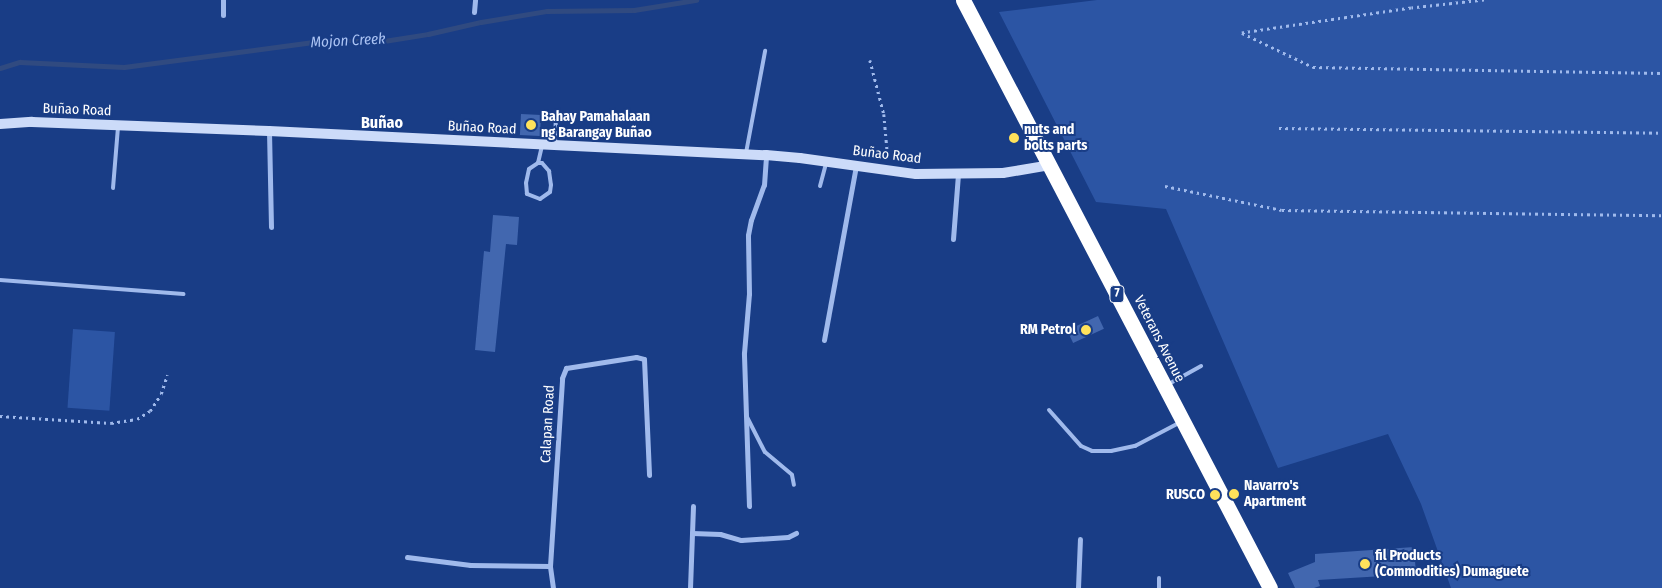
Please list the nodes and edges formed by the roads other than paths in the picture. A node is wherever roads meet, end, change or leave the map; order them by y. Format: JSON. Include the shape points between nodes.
{"nodes":[{"id":1,"x":224,"y":0,"type":"edge"},
{"id":2,"x":475,"y":0,"type":"edge"},
{"id":3,"x":963,"y":0,"type":"edge"},
{"id":4,"x":474,"y":12,"type":"dead end"},
{"id":5,"x":223,"y":15,"type":"dead end"},
{"id":6,"x":765,"y":51,"type":"dead end"},
{"id":7,"x":556,"y":114,"type":"dead end"},
{"id":8,"x":0,"y":124,"type":"edge"},
{"id":9,"x":118,"y":125,"type":"junction"},
{"id":10,"x":269,"y":131,"type":"junction"},
{"id":11,"x":543,"y":145,"type":"junction"},
{"id":12,"x":555,"y":146,"type":"junction"},
{"id":13,"x":745,"y":155,"type":"junction"},
{"id":14,"x":766,"y":155,"type":"junction"},
{"id":15,"x":826,"y":161,"type":"junction"},
{"id":16,"x":538,"y":163,"type":"junction"},
{"id":17,"x":856,"y":166,"type":"junction"},
{"id":18,"x":1051,"y":166,"type":"junction"},
{"id":19,"x":958,"y":174,"type":"junction"},
{"id":20,"x":820,"y":186,"type":"dead end"},
{"id":21,"x":113,"y":188,"type":"dead end"},
{"id":22,"x":272,"y":227,"type":"dead end"},
{"id":23,"x":953,"y":239,"type":"dead end"},
{"id":24,"x":0,"y":280,"type":"edge"},
{"id":25,"x":183,"y":294,"type":"dead end"},
{"id":26,"x":824,"y":340,"type":"dead end"},
{"id":27,"x":1201,"y":366,"type":"dead end"},
{"id":28,"x":1165,"y":386,"type":"junction"},
{"id":29,"x":1049,"y":410,"type":"dead end"},
{"id":30,"x":746,"y":415,"type":"junction"},
{"id":31,"x":1183,"y":420,"type":"junction"},
{"id":32,"x":649,"y":475,"type":"dead end"},
{"id":33,"x":794,"y":485,"type":"dead end"},
{"id":34,"x":693,"y":506,"type":"dead end"},
{"id":35,"x":749,"y":506,"type":"dead end"},
{"id":36,"x":692,"y":533,"type":"junction"},
{"id":37,"x":796,"y":533,"type":"dead end"},
{"id":38,"x":1080,"y":540,"type":"dead end"},
{"id":39,"x":407,"y":557,"type":"dead end"},
{"id":40,"x":550,"y":566,"type":"junction"},
{"id":41,"x":1159,"y":578,"type":"dead end"},
{"id":42,"x":553,"y":588,"type":"edge"},
{"id":43,"x":690,"y":588,"type":"edge"},
{"id":44,"x":1078,"y":588,"type":"edge"},
{"id":45,"x":1159,"y":588,"type":"edge"},
{"id":46,"x":1270,"y":588,"type":"edge"}],
"edges":[{"from":1,"to":5,"type":"street"},
{"from":2,"to":4,"type":"street"},
{"from":3,"to":18,"type":"highway","name":"Veterans Avenue","number":"7"},
{"from":6,"to":13,"type":"lane"},
{"from":7,"to":12,"type":"lane"},
{"from":8,"to":9,"type":"street","name":"Buñao Road"},
{"from":9,"to":10,"type":"street","name":"Buñao Road"},
{"from":9,"to":21,"type":"lane"},
{"from":10,"to":11,"type":"street","name":"Buñao Road"},
{"from":10,"to":22,"type":"street"},
{"from":11,"to":12,"type":"street","name":"Buñao Road"},
{"from":11,"to":16,"type":"lane"},
{"from":12,"to":13,"type":"street","name":"Buñao Road"},
{"from":13,"to":14,"type":"street","name":"Buñao Road"},
{"from":14,"to":15,"type":"street","name":"Buñao Road"},
{"from":14,"to":30,"type":"street","via":[[764,185],[748,236],[749,294],[744,353]]},
{"from":15,"to":17,"type":"street","name":"Buñao Road"},
{"from":15,"to":20,"type":"lane"},
{"from":16,"to":16,"type":"lane","via":[[549,171],[551,185],[550,192],[540,199],[530,197],[526,192],[529,169]]},
{"from":17,"to":19,"type":"street","name":"Buñao Road","via":[[916,174]]},
{"from":17,"to":26,"type":"street"},
{"from":18,"to":19,"type":"street","name":"Buñao Road","via":[[1003,174]]},
{"from":18,"to":28,"type":"highway","name":"Veterans Avenue","number":"7"},
{"from":19,"to":23,"type":"street"},
{"from":24,"to":25,"type":"lane"},
{"from":27,"to":28,"type":"lane"},
{"from":28,"to":31,"type":"highway","name":"Veterans Avenue","number":"7"},
{"from":29,"to":31,"type":"lane","via":[[1081,446],[1092,451],[1135,446]]},
{"from":30,"to":33,"type":"lane","via":[[765,452],[792,475]]},
{"from":30,"to":35,"type":"street"},
{"from":31,"to":46,"type":"highway","name":"Veterans Avenue","number":"7"},
{"from":32,"to":40,"type":"street","name":"Calapan Road","via":[[644,359],[636,357],[566,368],[562,378]]},
{"from":34,"to":36,"type":"street"},
{"from":36,"to":37,"type":"street","via":[[720,534],[741,540],[788,537]]},
{"from":36,"to":43,"type":"street"},
{"from":38,"to":44,"type":"street"},
{"from":39,"to":40,"type":"street","via":[[464,565]]},
{"from":40,"to":42,"type":"street","name":"Calapan Road"},
{"from":41,"to":45,"type":"lane"}]}
